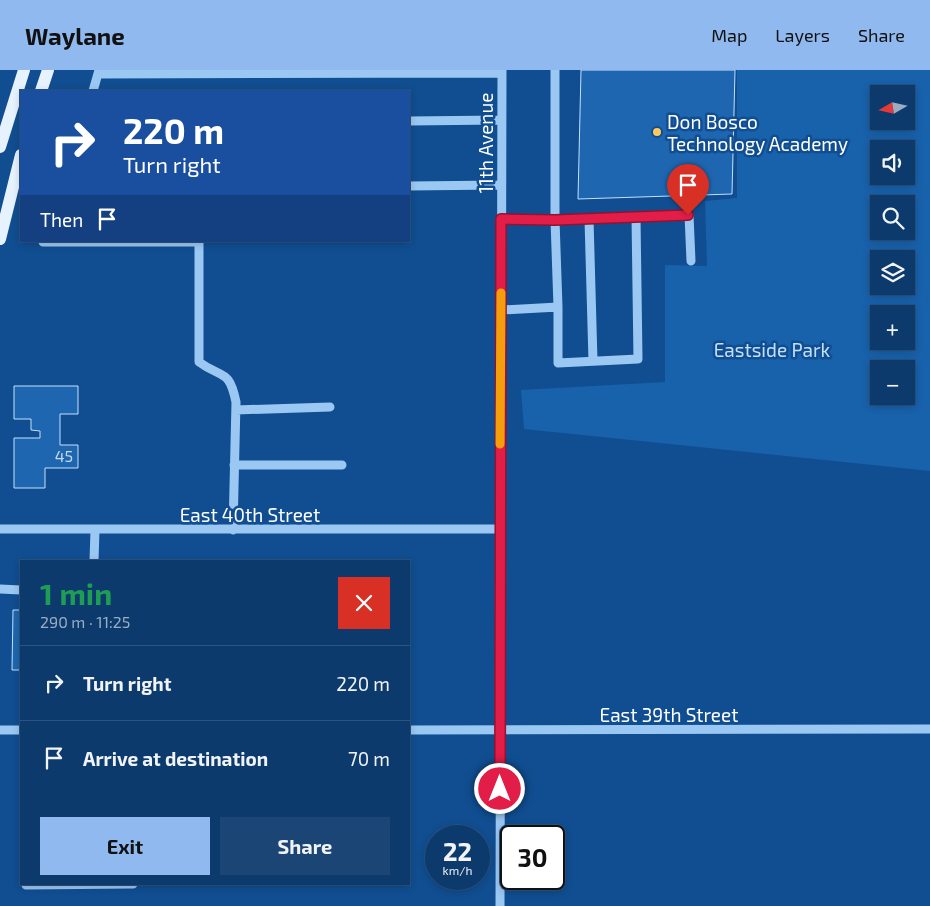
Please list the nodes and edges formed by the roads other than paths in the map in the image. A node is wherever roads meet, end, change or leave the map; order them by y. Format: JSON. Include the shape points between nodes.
{"nodes":[{"id":1,"x":24,"y":70,"type":"edge"},
{"id":2,"x":48,"y":70,"type":"edge"},
{"id":3,"x":555,"y":70,"type":"edge"},
{"id":4,"x":99,"y":72,"type":"edge"},
{"id":5,"x":255,"y":72,"type":"edge"},
{"id":6,"x":502,"y":72,"type":"edge"},
{"id":7,"x":41,"y":90,"type":"edge"},
{"id":8,"x":93,"y":90,"type":"edge"},
{"id":9,"x":501,"y":120,"type":"junction"},
{"id":10,"x":410,"y":121,"type":"edge"},
{"id":11,"x":0,"y":147,"type":"edge"},
{"id":12,"x":20,"y":159,"type":"edge"},
{"id":13,"x":501,"y":185,"type":"junction"},
{"id":14,"x":410,"y":186,"type":"edge"},
{"id":15,"x":636,"y":217,"type":"junction"},
{"id":16,"x":501,"y":219,"type":"junction"},
{"id":17,"x":589,"y":219,"type":"junction"},
{"id":18,"x":555,"y":220,"type":"junction"},
{"id":19,"x":0,"y":239,"type":"edge"},
{"id":20,"x":43,"y":242,"type":"edge"},
{"id":21,"x":199,"y":242,"type":"edge"},
{"id":22,"x":691,"y":261,"type":"dead end"},
{"id":23,"x":558,"y":307,"type":"junction"},
{"id":24,"x":501,"y":310,"type":"junction"},
{"id":25,"x":593,"y":361,"type":"junction"},
{"id":26,"x":330,"y":407,"type":"dead end"},
{"id":27,"x":236,"y":410,"type":"junction"},
{"id":28,"x":234,"y":465,"type":"junction"},
{"id":29,"x":342,"y":465,"type":"dead end"},
{"id":30,"x":0,"y":529,"type":"edge"},
{"id":31,"x":500,"y":529,"type":"junction"},
{"id":32,"x":95,"y":530,"type":"junction"},
{"id":33,"x":233,"y":530,"type":"junction"},
{"id":34,"x":94,"y":560,"type":"edge"},
{"id":35,"x":0,"y":589,"type":"edge"},
{"id":36,"x":20,"y":590,"type":"edge"},
{"id":37,"x":930,"y":729,"type":"edge"},
{"id":38,"x":0,"y":730,"type":"edge"},
{"id":39,"x":20,"y":730,"type":"edge"},
{"id":40,"x":410,"y":730,"type":"edge"},
{"id":41,"x":500,"y":730,"type":"junction"},
{"id":42,"x":500,"y":906,"type":"edge"}],
"edges":[{"from":1,"to":11,"type":"main road"},
{"from":2,"to":7,"type":"main road"},
{"from":3,"to":18,"type":"street"},
{"from":4,"to":5,"type":"street"},
{"from":4,"to":8,"type":"street"},
{"from":5,"to":6,"type":"street"},
{"from":6,"to":9,"type":"street","name":"11th Avenue"},
{"from":9,"to":10,"type":"street"},
{"from":9,"to":13,"type":"street","name":"11th Avenue"},
{"from":12,"to":19,"type":"main road"},
{"from":13,"to":14,"type":"street"},
{"from":13,"to":16,"type":"street","name":"11th Avenue"},
{"from":15,"to":17,"type":"street"},
{"from":15,"to":22,"type":"street","via":[[688,215]]},
{"from":15,"to":25,"type":"street","via":[[638,359]]},
{"from":16,"to":18,"type":"street"},
{"from":16,"to":24,"type":"street","name":"11th Avenue"},
{"from":17,"to":18,"type":"street"},
{"from":17,"to":25,"type":"street"},
{"from":18,"to":23,"type":"street"},
{"from":20,"to":21,"type":"street"},
{"from":21,"to":27,"type":"street","via":[[199,362],[222,373],[232,383]]},
{"from":23,"to":24,"type":"street"},
{"from":23,"to":25,"type":"street","via":[[558,363]]},
{"from":24,"to":31,"type":"street","name":"11th Avenue"},
{"from":26,"to":27,"type":"street"},
{"from":27,"to":28,"type":"street"},
{"from":28,"to":29,"type":"street"},
{"from":28,"to":33,"type":"street"},
{"from":30,"to":32,"type":"street","name":"East 40th Street"},
{"from":31,"to":33,"type":"street","name":"East 40th Street"},
{"from":31,"to":41,"type":"street","name":"11th Avenue"},
{"from":32,"to":33,"type":"street","name":"East 40th Street"},
{"from":32,"to":34,"type":"street"},
{"from":35,"to":36,"type":"street"},
{"from":37,"to":41,"type":"street","name":"East 39th Street"},
{"from":38,"to":39,"type":"street"},
{"from":40,"to":41,"type":"street","name":"East 39th Street"},
{"from":41,"to":42,"type":"street","name":"11th Avenue"}]}
